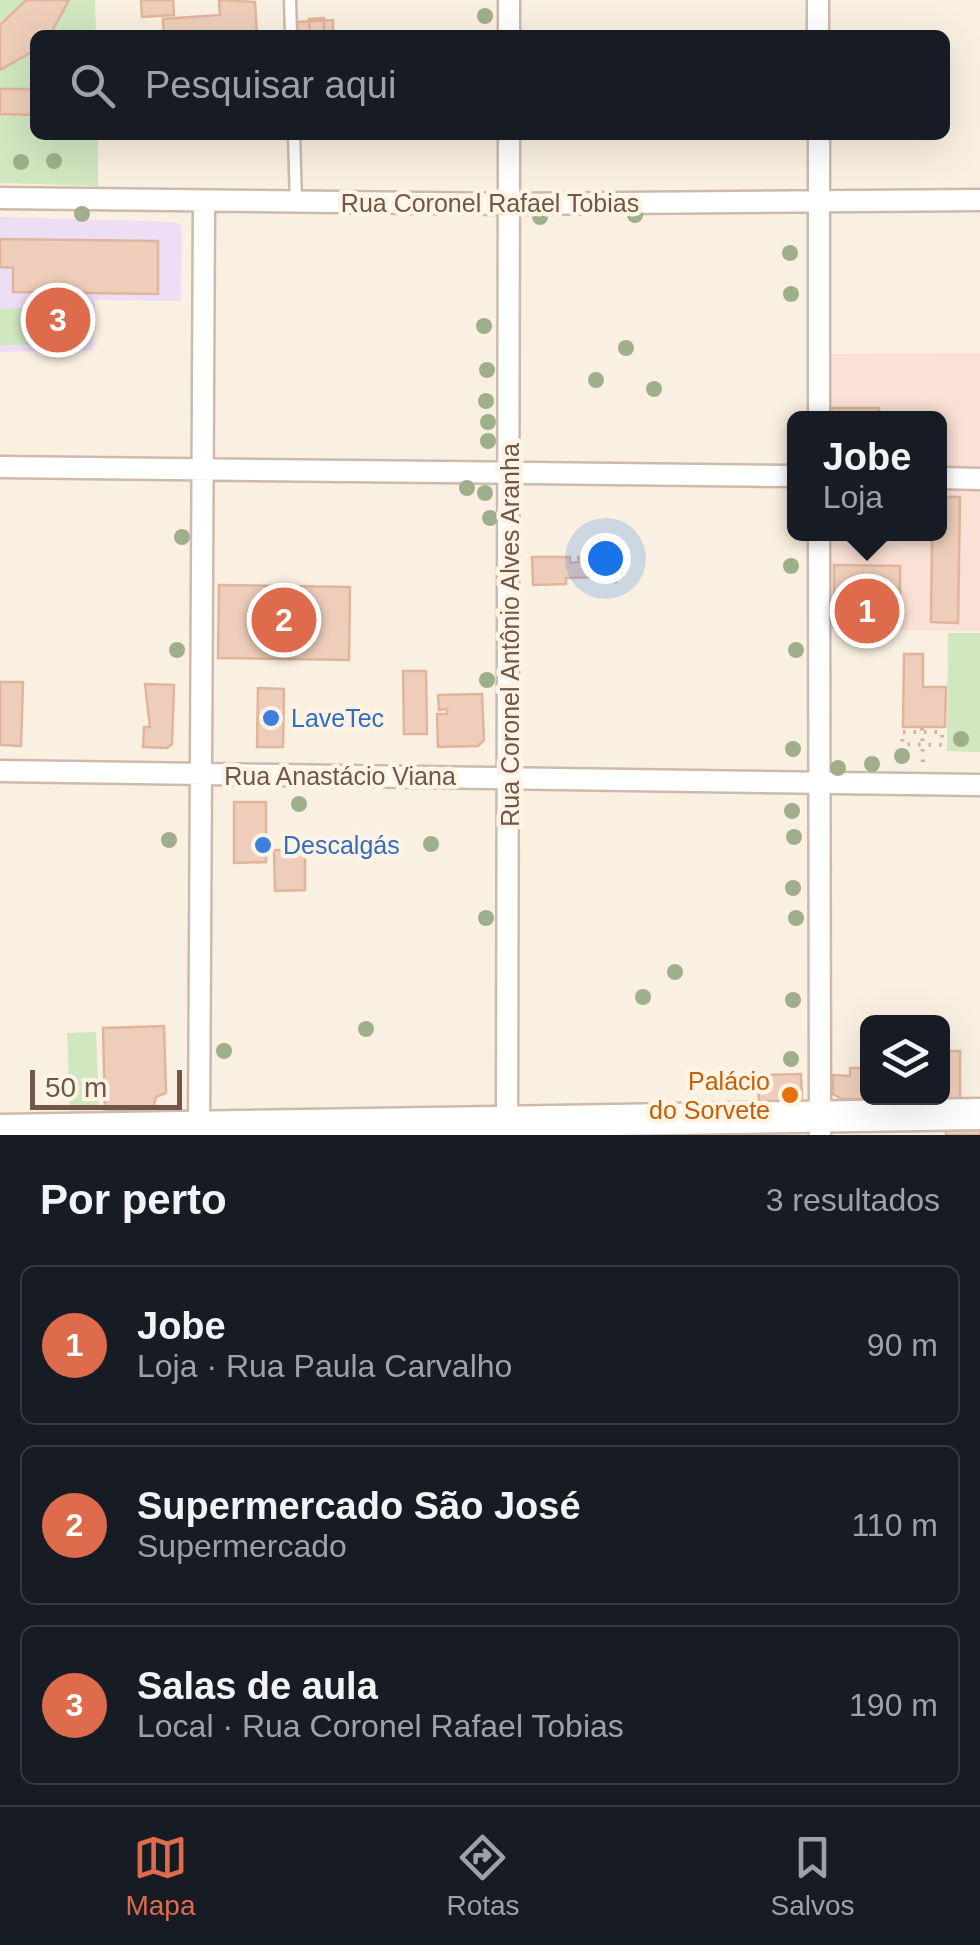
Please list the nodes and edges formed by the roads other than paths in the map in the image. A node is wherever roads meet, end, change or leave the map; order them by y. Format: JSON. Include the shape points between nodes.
{"nodes":[{"id":1,"x":290,"y":0,"type":"edge"},
{"id":2,"x":509,"y":0,"type":"edge"},
{"id":3,"x":818,"y":0,"type":"edge"},
{"id":4,"x":291,"y":30,"type":"edge"},
{"id":5,"x":509,"y":30,"type":"edge"},
{"id":6,"x":818,"y":30,"type":"edge"},
{"id":7,"x":294,"y":140,"type":"edge"},
{"id":8,"x":509,"y":140,"type":"edge"},
{"id":9,"x":819,"y":140,"type":"edge"},
{"id":10,"x":0,"y":198,"type":"edge"},
{"id":11,"x":980,"y":200,"type":"edge"},
{"id":12,"x":204,"y":202,"type":"junction"},
{"id":13,"x":296,"y":203,"type":"junction"},
{"id":14,"x":820,"y":203,"type":"junction"},
{"id":15,"x":508,"y":204,"type":"junction"},
{"id":16,"x":819,"y":411,"type":"edge"},
{"id":17,"x":0,"y":467,"type":"edge"},
{"id":18,"x":201,"y":472,"type":"junction"},
{"id":19,"x":511,"y":475,"type":"junction"},
{"id":20,"x":787,"y":476,"type":"edge"},
{"id":21,"x":947,"y":478,"type":"edge"},
{"id":22,"x":980,"y":479,"type":"edge"},
{"id":23,"x":819,"y":541,"type":"edge"},
{"id":24,"x":0,"y":771,"type":"edge"},
{"id":25,"x":201,"y":776,"type":"junction"},
{"id":26,"x":509,"y":776,"type":"junction"},
{"id":27,"x":819,"y":784,"type":"junction"},
{"id":28,"x":980,"y":785,"type":"edge"},
{"id":29,"x":980,"y":1114,"type":"edge"},
{"id":30,"x":820,"y":1127,"type":"edge"},
{"id":31,"x":507,"y":1129,"type":"edge"},
{"id":32,"x":0,"y":1130,"type":"edge"},
{"id":33,"x":199,"y":1131,"type":"edge"}],
"edges":[{"from":1,"to":4,"type":"lane"},
{"from":2,"to":5,"type":"street"},
{"from":3,"to":6,"type":"street"},
{"from":7,"to":13,"type":"lane"},
{"from":8,"to":15,"type":"street","name":"Rua Coronel Antônio Alves Aranha"},
{"from":9,"to":14,"type":"street"},
{"from":10,"to":12,"type":"street","name":"Rua Coronel Rafael Tobias"},
{"from":11,"to":14,"type":"street","name":"Rua Coronel Rafael Tobias"},
{"from":12,"to":13,"type":"street","name":"Rua Coronel Rafael Tobias"},
{"from":12,"to":18,"type":"street"},
{"from":13,"to":15,"type":"street","name":"Rua Coronel Rafael Tobias"},
{"from":14,"to":15,"type":"street","name":"Rua Coronel Rafael Tobias"},
{"from":14,"to":16,"type":"street"},
{"from":15,"to":19,"type":"street","name":"Rua Coronel Antônio Alves Aranha"},
{"from":17,"to":18,"type":"street"},
{"from":18,"to":19,"type":"street"},
{"from":18,"to":25,"type":"street"},
{"from":19,"to":20,"type":"street"},
{"from":19,"to":26,"type":"street","name":"Rua Coronel Antônio Alves Aranha"},
{"from":21,"to":22,"type":"street"},
{"from":23,"to":27,"type":"street"},
{"from":24,"to":25,"type":"street","name":"Rua Anastácio Viana"},
{"from":25,"to":26,"type":"street","name":"Rua Anastácio Viana"},
{"from":25,"to":33,"type":"street"},
{"from":26,"to":27,"type":"street","name":"Rua Anastácio Viana"},
{"from":26,"to":31,"type":"street","name":"Rua Coronel Antônio Alves Aranha"},
{"from":27,"to":28,"type":"street","name":"Rua Anastácio Viana"},
{"from":27,"to":30,"type":"street"},
{"from":29,"to":30,"type":"main road"},
{"from":30,"to":31,"type":"main road"},
{"from":31,"to":33,"type":"main road"},
{"from":32,"to":33,"type":"main road"}]}
